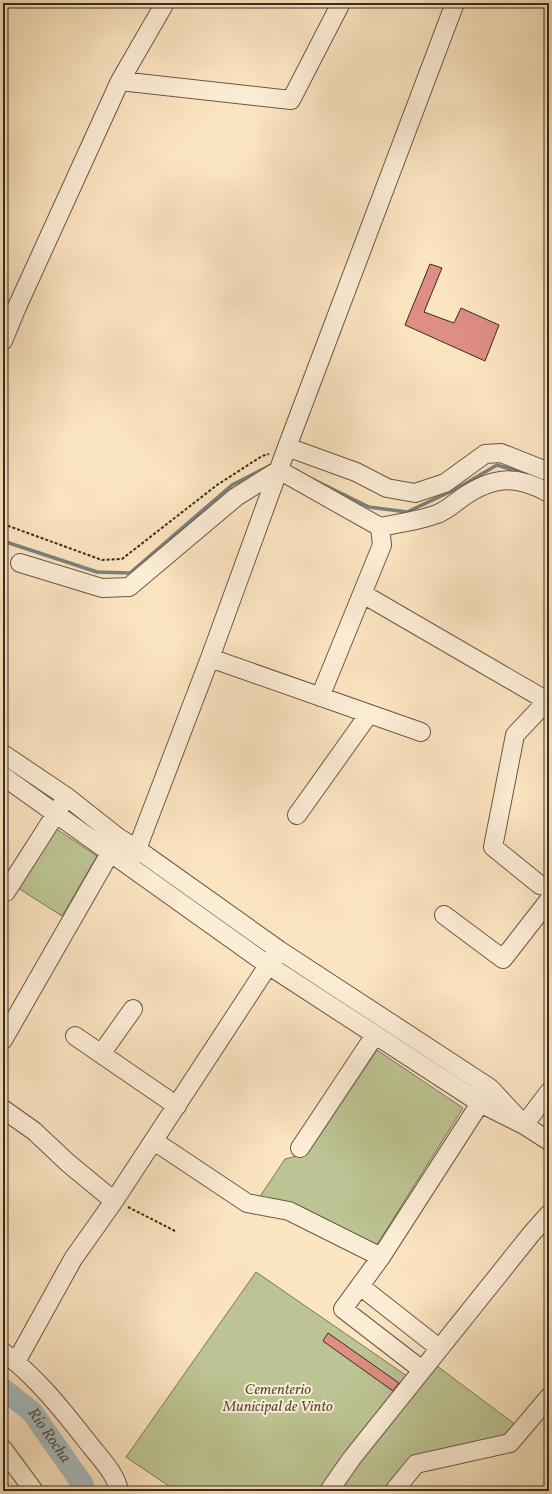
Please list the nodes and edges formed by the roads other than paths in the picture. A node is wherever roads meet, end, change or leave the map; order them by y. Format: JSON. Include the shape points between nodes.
{"nodes":[{"id":1,"x":165,"y":3,"type":"edge"},
{"id":2,"x":341,"y":3,"type":"edge"},
{"id":3,"x":455,"y":3,"type":"edge"},
{"id":4,"x":120,"y":81,"type":"junction"},
{"id":5,"x":3,"y":341,"type":"edge"},
{"id":6,"x":282,"y":462,"type":"junction"},
{"id":7,"x":549,"y":472,"type":"edge"},
{"id":8,"x":549,"y":494,"type":"edge"},
{"id":9,"x":380,"y":527,"type":"junction"},
{"id":10,"x":20,"y":563,"type":"dead end"},
{"id":11,"x":363,"y":594,"type":"junction"},
{"id":12,"x":210,"y":658,"type":"junction"},
{"id":13,"x":320,"y":697,"type":"junction"},
{"id":14,"x":548,"y":702,"type":"edge"},
{"id":15,"x":368,"y":714,"type":"junction"},
{"id":16,"x":420,"y":732,"type":"dead end"},
{"id":17,"x":3,"y":754,"type":"edge"},
{"id":18,"x":3,"y":776,"type":"edge"},
{"id":19,"x":67,"y":796,"type":"junction"},
{"id":20,"x":55,"y":814,"type":"junction"},
{"id":21,"x":297,"y":815,"type":"dead end"},
{"id":22,"x":115,"y":845,"type":"junction"},
{"id":23,"x":132,"y":856,"type":"junction"},
{"id":24,"x":549,"y":887,"type":"edge"},
{"id":25,"x":3,"y":890,"type":"edge"},
{"id":26,"x":549,"y":900,"type":"edge"},
{"id":27,"x":444,"y":915,"type":"dead end"},
{"id":28,"x":279,"y":950,"type":"junction"},
{"id":29,"x":268,"y":965,"type":"junction"},
{"id":30,"x":133,"y":1009,"type":"dead end"},
{"id":31,"x":375,"y":1035,"type":"junction"},
{"id":32,"x":75,"y":1036,"type":"dead end"},
{"id":33,"x":3,"y":1040,"type":"edge"},
{"id":34,"x":101,"y":1054,"type":"junction"},
{"id":35,"x":490,"y":1088,"type":"junction"},
{"id":36,"x":549,"y":1092,"type":"edge"},
{"id":37,"x":480,"y":1104,"type":"junction"},
{"id":38,"x":177,"y":1106,"type":"junction"},
{"id":39,"x":3,"y":1110,"type":"edge"},
{"id":40,"x":524,"y":1124,"type":"junction"},
{"id":41,"x":154,"y":1141,"type":"junction"},
{"id":42,"x":549,"y":1141,"type":"edge"},
{"id":43,"x":300,"y":1148,"type":"dead end"},
{"id":44,"x":114,"y":1201,"type":"junction"},
{"id":45,"x":549,"y":1214,"type":"edge"},
{"id":46,"x":381,"y":1257,"type":"junction"},
{"id":47,"x":360,"y":1286,"type":"junction"},
{"id":48,"x":440,"y":1348,"type":"junction"},
{"id":49,"x":10,"y":1357,"type":"edge"},
{"id":50,"x":422,"y":1370,"type":"junction"},
{"id":51,"x":549,"y":1397,"type":"edge"},
{"id":52,"x":3,"y":1449,"type":"edge"},
{"id":53,"x":34,"y":1491,"type":"edge"},
{"id":54,"x":119,"y":1491,"type":"edge"},
{"id":55,"x":329,"y":1491,"type":"edge"},
{"id":56,"x":394,"y":1491,"type":"edge"}],
"edges":[{"from":1,"to":4,"type":"street"},
{"from":2,"to":4,"type":"street","via":[[291,100]]},
{"from":3,"to":6,"type":"street"},
{"from":4,"to":5,"type":"street"},
{"from":6,"to":7,"type":"street","via":[[356,472],[387,488],[415,493],[445,484],[485,454],[502,453]]},
{"from":6,"to":9,"type":"street"},
{"from":6,"to":10,"type":"street","via":[[129,587],[102,588]]},
{"from":6,"to":12,"type":"street"},
{"from":8,"to":9,"type":"street","via":[[535,486],[511,480],[486,484],[438,514]]},
{"from":9,"to":11,"type":"street","via":[[382,545]]},
{"from":11,"to":13,"type":"street"},
{"from":11,"to":14,"type":"street"},
{"from":12,"to":13,"type":"street"},
{"from":12,"to":23,"type":"street"},
{"from":13,"to":15,"type":"street"},
{"from":14,"to":24,"type":"street","via":[[515,735],[493,847],[540,885]]},
{"from":15,"to":16,"type":"street"},
{"from":15,"to":21,"type":"street"},
{"from":17,"to":19,"type":"street"},
{"from":18,"to":20,"type":"street"},
{"from":19,"to":20,"type":"street"},
{"from":19,"to":22,"type":"street"},
{"from":20,"to":22,"type":"street"},
{"from":20,"to":25,"type":"street","via":[[6,892]]},
{"from":22,"to":23,"type":"street"},
{"from":22,"to":33,"type":"street"},
{"from":23,"to":28,"type":"street"},
{"from":23,"to":29,"type":"street"},
{"from":26,"to":27,"type":"street","via":[[503,959]]},
{"from":28,"to":29,"type":"street"},
{"from":28,"to":35,"type":"street"},
{"from":29,"to":31,"type":"street"},
{"from":29,"to":38,"type":"street"},
{"from":30,"to":34,"type":"street"},
{"from":31,"to":37,"type":"street"},
{"from":31,"to":43,"type":"street"},
{"from":32,"to":34,"type":"street"},
{"from":34,"to":38,"type":"street"},
{"from":35,"to":37,"type":"street"},
{"from":35,"to":40,"type":"street"},
{"from":36,"to":40,"type":"street"},
{"from":37,"to":40,"type":"street"},
{"from":37,"to":46,"type":"street"},
{"from":38,"to":41,"type":"street"},
{"from":39,"to":44,"type":"street","via":[[34,1131],[68,1164]]},
{"from":40,"to":42,"type":"street"},
{"from":41,"to":44,"type":"street"},
{"from":41,"to":46,"type":"street","via":[[248,1203],[289,1211]]},
{"from":44,"to":49,"type":"street","via":[[72,1259]]},
{"from":45,"to":48,"type":"street"},
{"from":46,"to":47,"type":"street"},
{"from":47,"to":48,"type":"street"},
{"from":47,"to":50,"type":"street","via":[[343,1309]]},
{"from":48,"to":50,"type":"street"},
{"from":49,"to":54,"type":"street","via":[[68,1417],[118,1482]]},
{"from":50,"to":55,"type":"street"},
{"from":51,"to":56,"type":"street","via":[[510,1443],[416,1464]]},
{"from":52,"to":53,"type":"street"}]}
